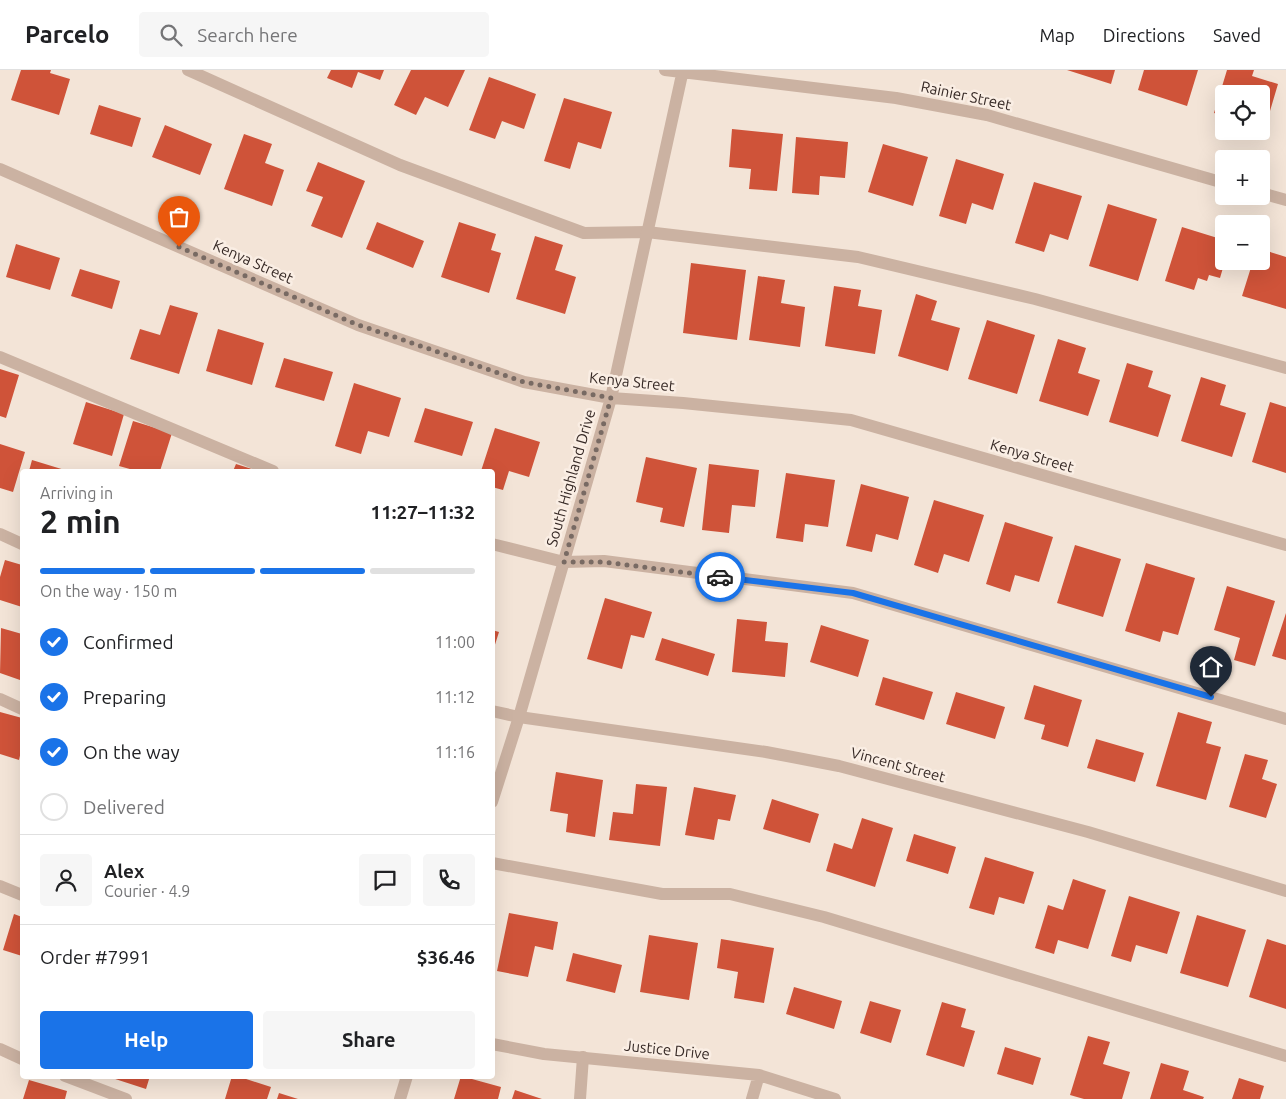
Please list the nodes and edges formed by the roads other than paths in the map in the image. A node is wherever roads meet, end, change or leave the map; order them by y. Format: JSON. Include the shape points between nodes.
{"nodes":[{"id":1,"x":188,"y":70,"type":"edge"},
{"id":2,"x":665,"y":70,"type":"edge"},
{"id":3,"x":683,"y":71,"type":"edge"},
{"id":4,"x":0,"y":169,"type":"edge"},
{"id":5,"x":1215,"y":179,"type":"edge"},
{"id":6,"x":1270,"y":196,"type":"edge"},
{"id":7,"x":1286,"y":200,"type":"edge"},
{"id":8,"x":647,"y":232,"type":"junction"},
{"id":9,"x":0,"y":357,"type":"edge"},
{"id":10,"x":1286,"y":368,"type":"edge"},
{"id":11,"x":611,"y":398,"type":"junction"},
{"id":12,"x":268,"y":469,"type":"edge"},
{"id":13,"x":0,"y":534,"type":"edge"},
{"id":14,"x":20,"y":543,"type":"edge"},
{"id":15,"x":495,"y":545,"type":"edge"},
{"id":16,"x":1286,"y":545,"type":"edge"},
{"id":17,"x":564,"y":562,"type":"junction"},
{"id":18,"x":0,"y":699,"type":"edge"},
{"id":19,"x":20,"y":708,"type":"edge"},
{"id":20,"x":495,"y":712,"type":"edge"},
{"id":21,"x":519,"y":717,"type":"junction"},
{"id":22,"x":1286,"y":719,"type":"edge"},
{"id":23,"x":495,"y":793,"type":"edge"},
{"id":24,"x":495,"y":864,"type":"edge"},
{"id":25,"x":0,"y":886,"type":"edge"},
{"id":26,"x":1286,"y":891,"type":"edge"},
{"id":27,"x":20,"y":894,"type":"edge"},
{"id":28,"x":495,"y":1045,"type":"edge"},
{"id":29,"x":0,"y":1049,"type":"edge"},
{"id":30,"x":1286,"y":1056,"type":"edge"},
{"id":31,"x":20,"y":1057,"type":"edge"},
{"id":32,"x":583,"y":1058,"type":"junction"},
{"id":33,"x":759,"y":1075,"type":"junction"},
{"id":34,"x":73,"y":1079,"type":"edge"},
{"id":35,"x":406,"y":1079,"type":"edge"},
{"id":36,"x":126,"y":1099,"type":"edge"},
{"id":37,"x":400,"y":1099,"type":"edge"},
{"id":38,"x":580,"y":1099,"type":"edge"},
{"id":39,"x":752,"y":1099,"type":"edge"},
{"id":40,"x":835,"y":1099,"type":"edge"}],
"edges":[{"from":1,"to":8,"type":"street","via":[[400,165],[584,233]]},
{"from":2,"to":3,"type":"street","name":"Rainier Street"},
{"from":3,"to":5,"type":"street","name":"Rainier Street","via":[[896,98],[987,115]]},
{"from":3,"to":8,"type":"street","name":"South Highland Drive"},
{"from":4,"to":11,"type":"street","name":"Kenya Street","via":[[358,325],[524,382]]},
{"from":6,"to":7,"type":"street"},
{"from":8,"to":10,"type":"street","via":[[858,257],[1035,299]]},
{"from":8,"to":11,"type":"street","name":"South Highland Drive"},
{"from":9,"to":12,"type":"street"},
{"from":11,"to":16,"type":"street","name":"Kenya Street","via":[[851,420]]},
{"from":11,"to":17,"type":"street","name":"South Highland Drive"},
{"from":13,"to":14,"type":"street"},
{"from":15,"to":17,"type":"street"},
{"from":17,"to":21,"type":"street","name":"South Highland Drive"},
{"from":17,"to":22,"type":"street","via":[[604,562],[853,593]]},
{"from":18,"to":19,"type":"street"},
{"from":20,"to":21,"type":"street","name":"Vincent Street"},
{"from":21,"to":23,"type":"street","name":"South Highland Drive"},
{"from":21,"to":26,"type":"street","name":"Vincent Street","via":[[766,752],[839,766],[1088,832]]},
{"from":24,"to":30,"type":"street","via":[[662,894],[730,894],[824,917]]},
{"from":25,"to":27,"type":"street"},
{"from":28,"to":32,"type":"street","name":"Justice Drive"},
{"from":29,"to":31,"type":"street"},
{"from":32,"to":33,"type":"street","name":"Justice Drive"},
{"from":32,"to":38,"type":"street"},
{"from":33,"to":39,"type":"street"},
{"from":33,"to":40,"type":"street","name":"Justice Drive"},
{"from":34,"to":36,"type":"street"},
{"from":35,"to":37,"type":"street"}]}
